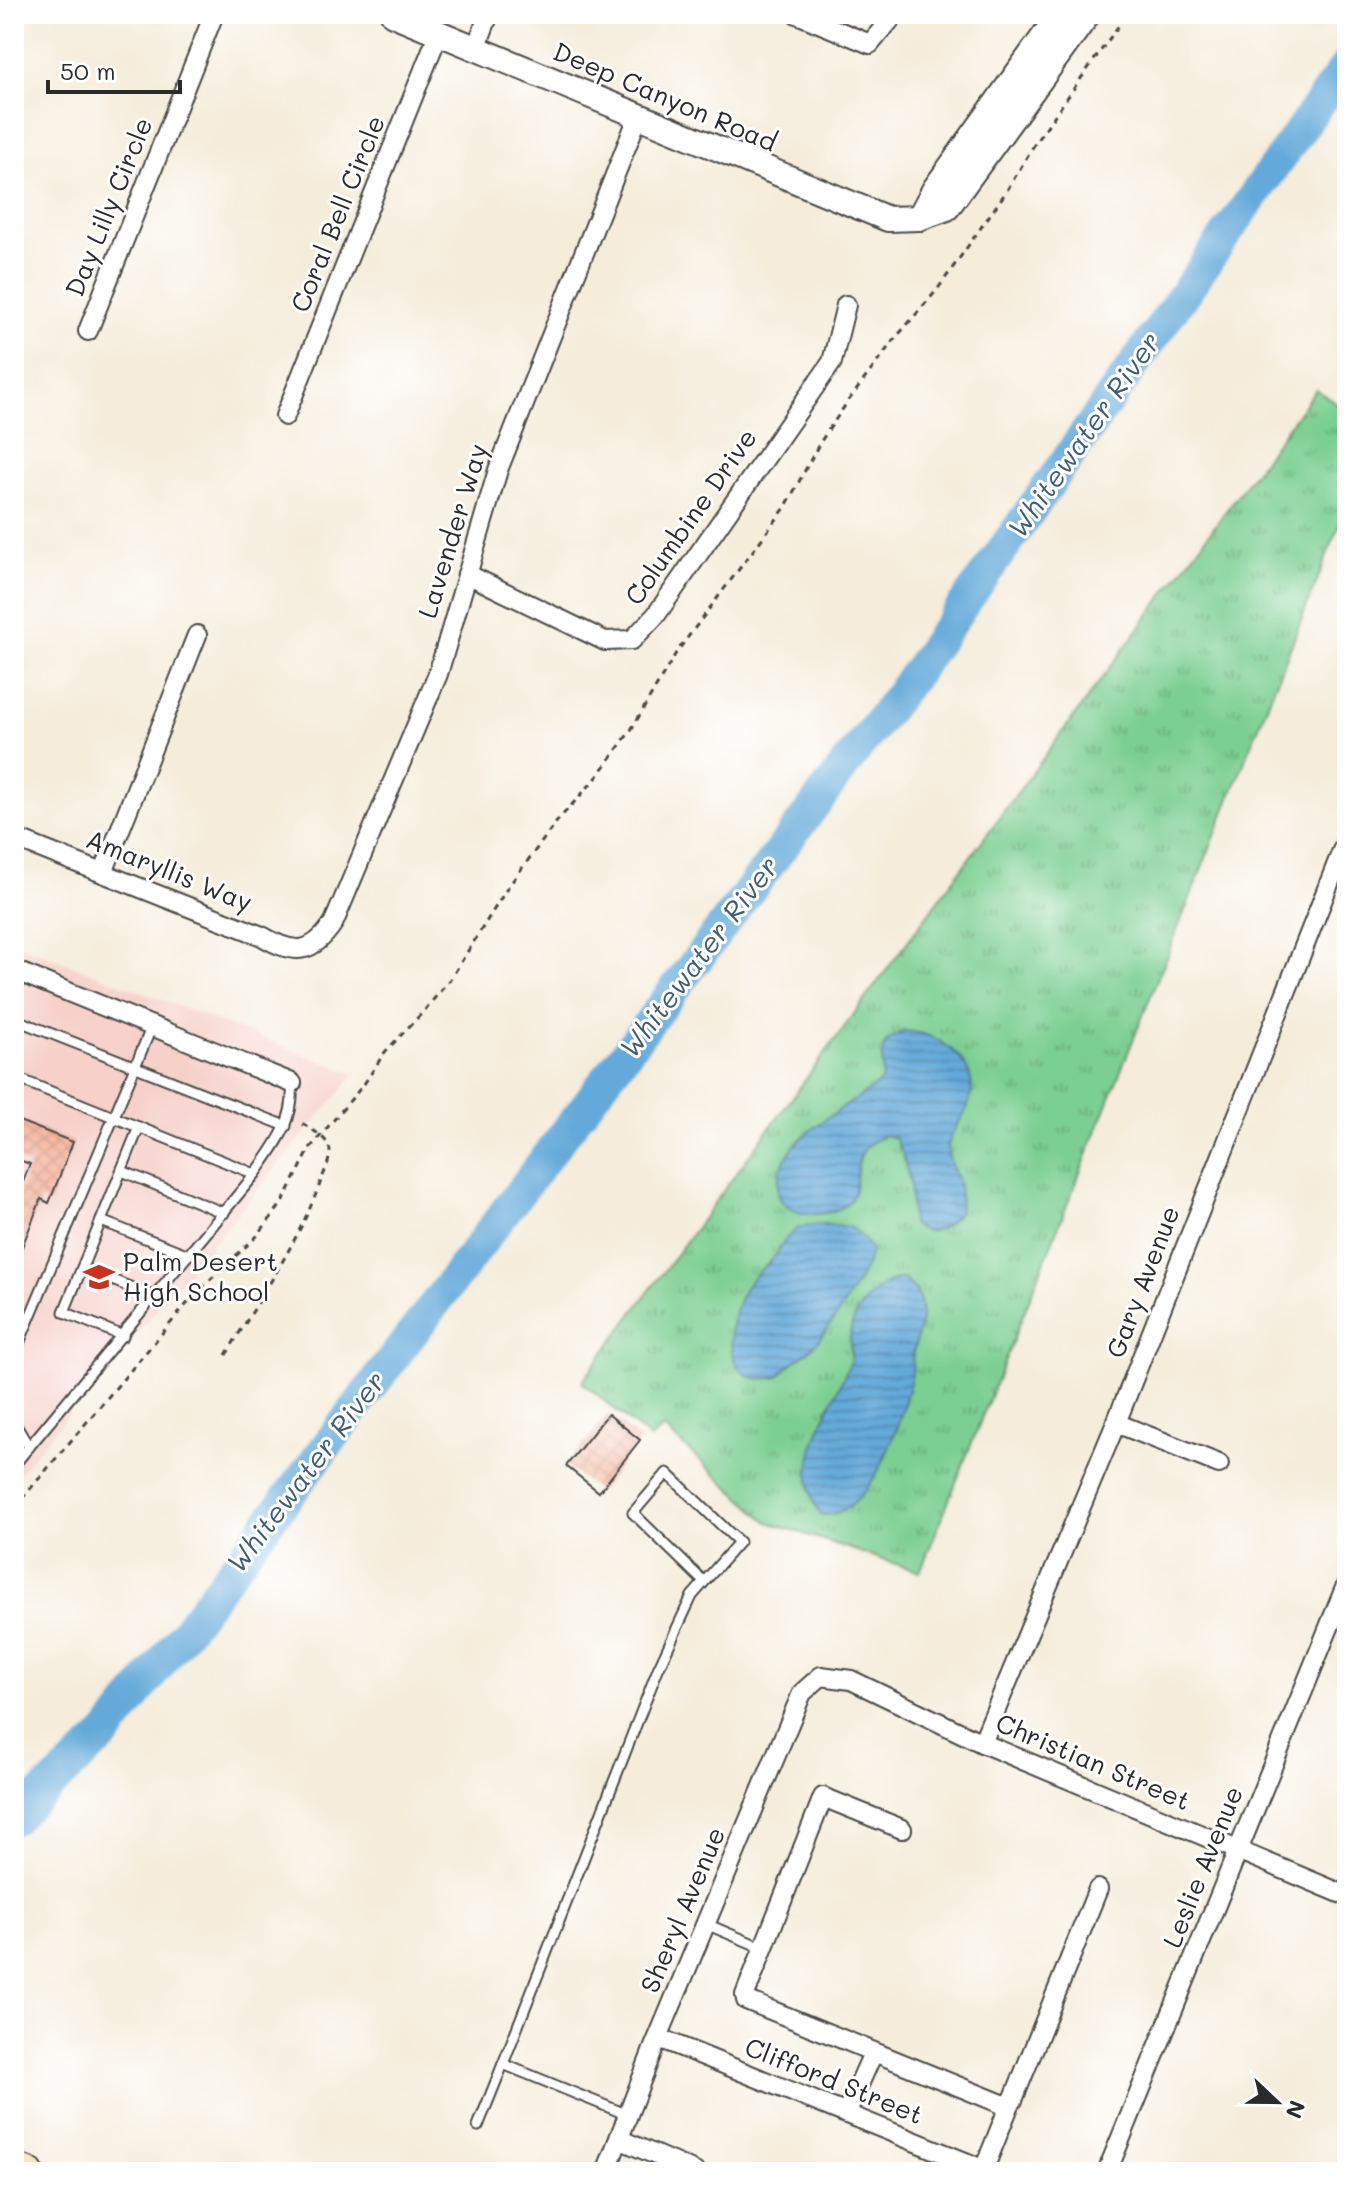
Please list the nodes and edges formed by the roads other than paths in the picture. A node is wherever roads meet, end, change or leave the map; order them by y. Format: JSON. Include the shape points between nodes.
{"nodes":[{"id":1,"x":214,"y":14,"type":"edge"},
{"id":2,"x":393,"y":14,"type":"edge"},
{"id":3,"x":489,"y":14,"type":"edge"},
{"id":4,"x":797,"y":14,"type":"edge"},
{"id":5,"x":895,"y":14,"type":"edge"},
{"id":6,"x":1060,"y":14,"type":"edge"},
{"id":7,"x":1088,"y":14,"type":"edge"},
{"id":8,"x":439,"y":32,"type":"junction"},
{"id":9,"x":476,"y":48,"type":"junction"},
{"id":10,"x":638,"y":117,"type":"junction"},
{"id":11,"x":919,"y":218,"type":"junction"},
{"id":12,"x":846,"y":305,"type":"dead end"},
{"id":13,"x":88,"y":331,"type":"dead end"},
{"id":14,"x":285,"y":416,"type":"dead end"},
{"id":15,"x":467,"y":574,"type":"junction"},
{"id":16,"x":197,"y":635,"type":"dead end"},
{"id":17,"x":14,"y":838,"type":"edge"},
{"id":18,"x":1347,"y":838,"type":"edge"},
{"id":19,"x":103,"y":873,"type":"junction"},
{"id":20,"x":305,"y":949,"type":"joint"},
{"id":21,"x":14,"y":970,"type":"edge"},
{"id":22,"x":14,"y":1019,"type":"edge"},
{"id":23,"x":152,"y":1026,"type":"junction"},
{"id":24,"x":134,"y":1067,"type":"junction"},
{"id":25,"x":14,"y":1077,"type":"edge"},
{"id":26,"x":292,"y":1083,"type":"joint"},
{"id":27,"x":113,"y":1117,"type":"junction"},
{"id":28,"x":286,"y":1126,"type":"junction"},
{"id":29,"x":139,"y":1127,"type":"junction"},
{"id":30,"x":122,"y":1171,"type":"junction"},
{"id":31,"x":255,"y":1174,"type":"junction"},
{"id":32,"x":224,"y":1213,"type":"junction"},
{"id":33,"x":101,"y":1221,"type":"junction"},
{"id":34,"x":189,"y":1255,"type":"junction"},
{"id":35,"x":82,"y":1268,"type":"junction"},
{"id":36,"x":155,"y":1297,"type":"junction"},
{"id":37,"x":123,"y":1336,"type":"junction"},
{"id":38,"x":14,"y":1355,"type":"edge"},
{"id":39,"x":14,"y":1422,"type":"edge"},
{"id":40,"x":1116,"y":1423,"type":"junction"},
{"id":41,"x":29,"y":1447,"type":"junction"},
{"id":42,"x":1219,"y":1464,"type":"dead end"},
{"id":43,"x":14,"y":1465,"type":"edge"},
{"id":44,"x":704,"y":1582,"type":"junction"},
{"id":45,"x":1347,"y":1583,"type":"edge"},
{"id":46,"x":821,"y":1676,"type":"joint"},
{"id":47,"x":982,"y":1743,"type":"junction"},
{"id":48,"x":902,"y":1829,"type":"dead end"},
{"id":49,"x":1237,"y":1851,"type":"junction"},
{"id":50,"x":1098,"y":1889,"type":"dead end"},
{"id":51,"x":1347,"y":1896,"type":"edge"},
{"id":52,"x":706,"y":1924,"type":"junction"},
{"id":53,"x":763,"y":1948,"type":"junction"},
{"id":54,"x":659,"y":2038,"type":"junction"},
{"id":55,"x":873,"y":2053,"type":"junction"},
{"id":56,"x":503,"y":2064,"type":"junction"},
{"id":57,"x":1010,"y":2104,"type":"junction"},
{"id":58,"x":846,"y":2114,"type":"junction"},
{"id":59,"x":628,"y":2115,"type":"junction"},
{"id":60,"x":478,"y":2126,"type":"dead end"},
{"id":61,"x":619,"y":2139,"type":"junction"},
{"id":62,"x":14,"y":2165,"type":"edge"},
{"id":63,"x":987,"y":2171,"type":"edge"},
{"id":64,"x":30,"y":2172,"type":"edge"},
{"id":65,"x":606,"y":2172,"type":"edge"},
{"id":66,"x":695,"y":2172,"type":"edge"},
{"id":67,"x":1107,"y":2172,"type":"edge"}],
"edges":[{"from":1,"to":13,"type":"street","name":"Day Lilly Circle"},
{"from":2,"to":8,"type":"street","name":"Deep Canyon Road"},
{"from":3,"to":9,"type":"street"},
{"from":4,"to":5,"type":"street","via":[[870,44]]},
{"from":6,"to":11,"type":"street"},
{"from":7,"to":11,"type":"street","via":[[947,208]]},
{"from":8,"to":9,"type":"street","name":"Deep Canyon Road"},
{"from":8,"to":14,"type":"street","name":"Coral Bell Circle"},
{"from":9,"to":10,"type":"street","name":"Deep Canyon Road"},
{"from":10,"to":11,"type":"street","name":"Deep Canyon Road","via":[[888,219]]},
{"from":10,"to":15,"type":"street","name":"Lavender Way","via":[[498,470]]},
{"from":12,"to":15,"type":"street","name":"Columbine Drive","via":[[832,362],[656,615],[632,640],[605,641]]},
{"from":15,"to":20,"type":"street","name":"Lavender Way","via":[[438,674],[334,922],[322,940]]},
{"from":16,"to":19,"type":"street"},
{"from":17,"to":19,"type":"street","name":"Amaryllis Way"},
{"from":18,"to":40,"type":"street","name":"Gary Avenue"},
{"from":19,"to":20,"type":"street","name":"Amaryllis Way","via":[[279,946]]},
{"from":21,"to":23,"type":"street"},
{"from":22,"to":24,"type":"lane"},
{"from":23,"to":24,"type":"lane"},
{"from":23,"to":26,"type":"street"},
{"from":24,"to":27,"type":"lane"},
{"from":24,"to":28,"type":"lane"},
{"from":25,"to":27,"type":"lane"},
{"from":26,"to":28,"type":"lane","via":[[294,1102]]},
{"from":27,"to":29,"type":"lane"},
{"from":27,"to":38,"type":"lane"},
{"from":28,"to":31,"type":"lane"},
{"from":29,"to":30,"type":"lane"},
{"from":29,"to":31,"type":"lane"},
{"from":30,"to":32,"type":"lane"},
{"from":30,"to":33,"type":"lane"},
{"from":31,"to":32,"type":"lane"},
{"from":32,"to":34,"type":"lane"},
{"from":33,"to":34,"type":"lane"},
{"from":33,"to":35,"type":"lane"},
{"from":34,"to":36,"type":"lane"},
{"from":35,"to":36,"type":"lane"},
{"from":35,"to":37,"type":"lane","via":[[64,1312]]},
{"from":36,"to":37,"type":"lane"},
{"from":37,"to":41,"type":"lane"},
{"from":39,"to":41,"type":"lane"},
{"from":40,"to":42,"type":"street"},
{"from":40,"to":47,"type":"street","name":"Gary Avenue"},
{"from":41,"to":43,"type":"lane"},
{"from":44,"to":44,"type":"lane","via":[[739,1542],[667,1473],[633,1513]]},
{"from":44,"to":56,"type":"lane","via":[[692,1596],[658,1669]]},
{"from":45,"to":49,"type":"street","name":"Leslie Avenue"},
{"from":46,"to":47,"type":"street","name":"Christian Street","via":[[851,1680]]},
{"from":46,"to":52,"type":"street","name":"Sheryl Avenue","via":[[802,1693]]},
{"from":47,"to":49,"type":"street","name":"Christian Street"},
{"from":48,"to":53,"type":"street","via":[[823,1797]]},
{"from":49,"to":51,"type":"street","name":"Christian Street"},
{"from":49,"to":67,"type":"street","name":"Leslie Avenue"},
{"from":50,"to":57,"type":"street"},
{"from":52,"to":53,"type":"lane"},
{"from":52,"to":54,"type":"street","name":"Sheryl Avenue"},
{"from":53,"to":55,"type":"street","via":[[746,2000]]},
{"from":54,"to":58,"type":"street","name":"Clifford Street"},
{"from":54,"to":59,"type":"street","name":"Sheryl Avenue"},
{"from":55,"to":57,"type":"street"},
{"from":55,"to":58,"type":"street"},
{"from":56,"to":59,"type":"lane"},
{"from":56,"to":60,"type":"lane"},
{"from":57,"to":63,"type":"street"},
{"from":58,"to":63,"type":"street","name":"Clifford Street"},
{"from":59,"to":61,"type":"street","name":"Sheryl Avenue"},
{"from":61,"to":65,"type":"street","name":"Sheryl Avenue"},
{"from":61,"to":66,"type":"street"},
{"from":62,"to":64,"type":"main road"}]}
